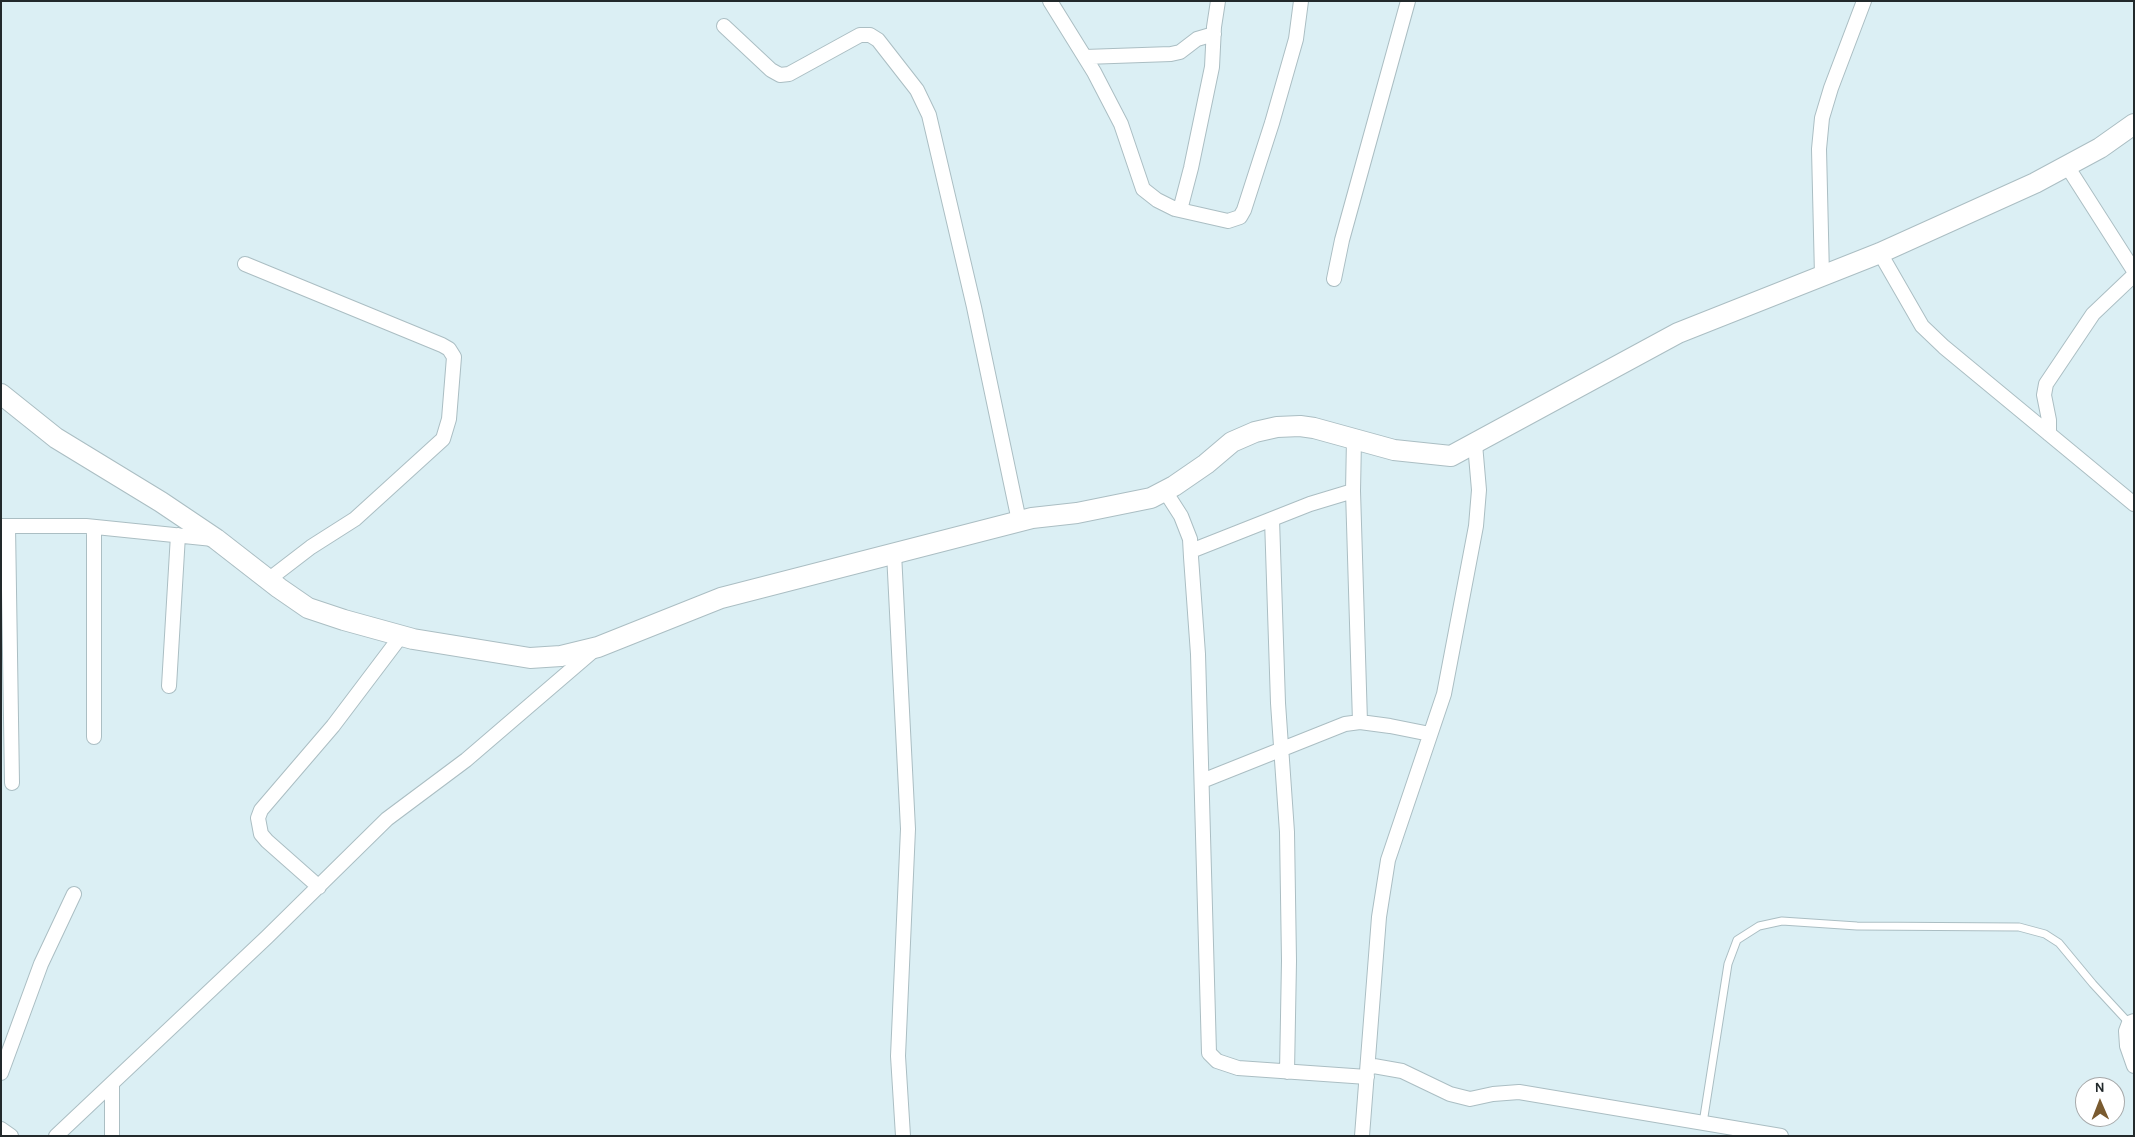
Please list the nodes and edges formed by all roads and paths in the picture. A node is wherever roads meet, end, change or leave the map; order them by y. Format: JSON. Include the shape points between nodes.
{"nodes":[{"id":1,"x":1050,"y":1,"type":"edge"},
{"id":2,"x":1218,"y":1,"type":"edge"},
{"id":3,"x":1301,"y":1,"type":"edge"},
{"id":4,"x":1408,"y":1,"type":"edge"},
{"id":5,"x":1864,"y":1,"type":"edge"},
{"id":6,"x":724,"y":26,"type":"dead end"},
{"id":7,"x":1214,"y":34,"type":"junction"},
{"id":8,"x":1085,"y":57,"type":"junction"},
{"id":9,"x":2134,"y":124,"type":"edge"},
{"id":10,"x":2067,"y":166,"type":"junction"},
{"id":11,"x":1180,"y":210,"type":"junction"},
{"id":12,"x":1880,"y":253,"type":"junction"},
{"id":13,"x":245,"y":264,"type":"dead end"},
{"id":14,"x":2134,"y":271,"type":"edge"},
{"id":15,"x":2134,"y":275,"type":"edge"},
{"id":16,"x":1822,"y":276,"type":"junction"},
{"id":17,"x":1334,"y":278,"type":"dead end"},
{"id":18,"x":1,"y":394,"type":"edge"},
{"id":19,"x":2049,"y":434,"type":"junction"},
{"id":20,"x":1354,"y":439,"type":"junction"},
{"id":21,"x":1475,"y":444,"type":"junction"},
{"id":22,"x":1165,"y":491,"type":"junction"},
{"id":23,"x":1353,"y":491,"type":"junction"},
{"id":24,"x":2134,"y":504,"type":"edge"},
{"id":25,"x":1272,"y":519,"type":"junction"},
{"id":26,"x":1019,"y":521,"type":"junction"},
{"id":27,"x":4,"y":526,"type":"edge"},
{"id":28,"x":94,"y":526,"type":"junction"},
{"id":29,"x":178,"y":535,"type":"junction"},
{"id":30,"x":216,"y":539,"type":"junction"},
{"id":31,"x":1190,"y":551,"type":"junction"},
{"id":32,"x":894,"y":553,"type":"junction"},
{"id":33,"x":268,"y":580,"type":"junction"},
{"id":34,"x":402,"y":636,"type":"junction"},
{"id":35,"x":598,"y":647,"type":"junction"},
{"id":36,"x":169,"y":686,"type":"dead end"},
{"id":37,"x":1360,"y":722,"type":"junction"},
{"id":38,"x":1430,"y":734,"type":"junction"},
{"id":39,"x":94,"y":737,"type":"dead end"},
{"id":40,"x":1280,"y":750,"type":"junction"},
{"id":41,"x":1202,"y":781,"type":"junction"},
{"id":42,"x":12,"y":782,"type":"dead end"},
{"id":43,"x":318,"y":887,"type":"junction"},
{"id":44,"x":74,"y":894,"type":"dead end"},
{"id":45,"x":2132,"y":1022,"type":"edge"},
{"id":46,"x":2134,"y":1066,"type":"edge"},
{"id":47,"x":1367,"y":1071,"type":"junction"},
{"id":48,"x":1287,"y":1072,"type":"junction"},
{"id":49,"x":1,"y":1073,"type":"edge"},
{"id":50,"x":112,"y":1084,"type":"junction"},
{"id":51,"x":1,"y":1129,"type":"edge"},
{"id":52,"x":1703,"y":1130,"type":"edge"},
{"id":53,"x":11,"y":1136,"type":"edge"},
{"id":54,"x":56,"y":1136,"type":"edge"},
{"id":55,"x":112,"y":1136,"type":"edge"},
{"id":56,"x":903,"y":1136,"type":"edge"},
{"id":57,"x":1362,"y":1136,"type":"edge"},
{"id":58,"x":1781,"y":1136,"type":"edge"}],
"edges":[{"from":1,"to":8,"type":"street"},
{"from":2,"to":7,"type":"street"},
{"from":3,"to":11,"type":"street","via":[[1296,39],[1240,217],[1228,221]]},
{"from":4,"to":17,"type":"street"},
{"from":5,"to":16,"type":"street","via":[[1822,118],[1819,149]]},
{"from":6,"to":26,"type":"street","via":[[780,75],[790,74],[860,35],[870,35],[878,40],[917,90],[928,115],[970,288]]},
{"from":7,"to":8,"type":"street","via":[[1171,54]]},
{"from":7,"to":11,"type":"street","via":[[1212,67]]},
{"from":8,"to":11,"type":"street","via":[[1121,124],[1143,189],[1157,200]]},
{"from":9,"to":10,"type":"street"},
{"from":10,"to":12,"type":"street"},
{"from":10,"to":14,"type":"street"},
{"from":12,"to":16,"type":"street"},
{"from":12,"to":19,"type":"street","via":[[1922,326]]},
{"from":13,"to":33,"type":"street","via":[[442,345],[454,357],[443,439],[355,519]]},
{"from":15,"to":19,"type":"street","via":[[2093,314],[2046,384],[2044,395],[2050,420]]},
{"from":16,"to":21,"type":"street","via":[[1678,333]]},
{"from":18,"to":30,"type":"street","via":[[56,438]]},
{"from":19,"to":24,"type":"street"},
{"from":20,"to":21,"type":"street","via":[[1394,450],[1438,456],[1451,456]]},
{"from":20,"to":22,"type":"street","via":[[1300,426],[1255,432],[1232,442]]},
{"from":20,"to":23,"type":"street"},
{"from":21,"to":38,"type":"street","via":[[1479,490],[1476,526],[1444,694]]},
{"from":22,"to":26,"type":"street","via":[[1151,498],[1113,507]]},
{"from":22,"to":31,"type":"street","via":[[1181,516],[1190,539]]},
{"from":23,"to":25,"type":"street"},
{"from":23,"to":37,"type":"street"},
{"from":25,"to":31,"type":"street"},
{"from":25,"to":40,"type":"street"},
{"from":26,"to":32,"type":"street"},
{"from":27,"to":28,"type":"street"},
{"from":27,"to":42,"type":"street"},
{"from":28,"to":29,"type":"street"},
{"from":28,"to":39,"type":"street"},
{"from":29,"to":30,"type":"street"},
{"from":29,"to":36,"type":"street"},
{"from":30,"to":33,"type":"street"},
{"from":31,"to":41,"type":"street","via":[[1198,654]]},
{"from":32,"to":35,"type":"street","via":[[721,598]]},
{"from":32,"to":56,"type":"street","via":[[908,829],[898,1056]]},
{"from":33,"to":34,"type":"street","via":[[308,608]]},
{"from":34,"to":35,"type":"street","via":[[530,658],[561,656]]},
{"from":34,"to":43,"type":"street","via":[[333,726],[261,810],[258,818],[261,834],[267,842]]},
{"from":35,"to":43,"type":"street","via":[[466,760],[387,820]]},
{"from":37,"to":38,"type":"street"},
{"from":37,"to":40,"type":"street","via":[[1345,724]]},
{"from":38,"to":47,"type":"street","via":[[1388,860],[1379,917]]},
{"from":40,"to":41,"type":"street"},
{"from":40,"to":48,"type":"street","via":[[1287,832]]},
{"from":41,"to":48,"type":"street","via":[[1209,1052],[1226,1066]]},
{"from":43,"to":50,"type":"street"},
{"from":44,"to":49,"type":"street","via":[[41,964]]},
{"from":45,"to":46,"type":"street","via":[[2126,1031]]},
{"from":45,"to":52,"type":"lane","via":[[2093,984],[2059,943],[2045,934],[2019,927],[1857,926],[1782,921],[1759,926],[1737,940],[1728,964]]},
{"from":47,"to":48,"type":"street"},
{"from":47,"to":52,"type":"street","via":[[1402,1071],[1450,1094],[1470,1099],[1519,1092]]},
{"from":47,"to":57,"type":"street"},
{"from":50,"to":54,"type":"street"},
{"from":50,"to":55,"type":"street"},
{"from":51,"to":53,"type":"street"},
{"from":52,"to":58,"type":"street"}]}
